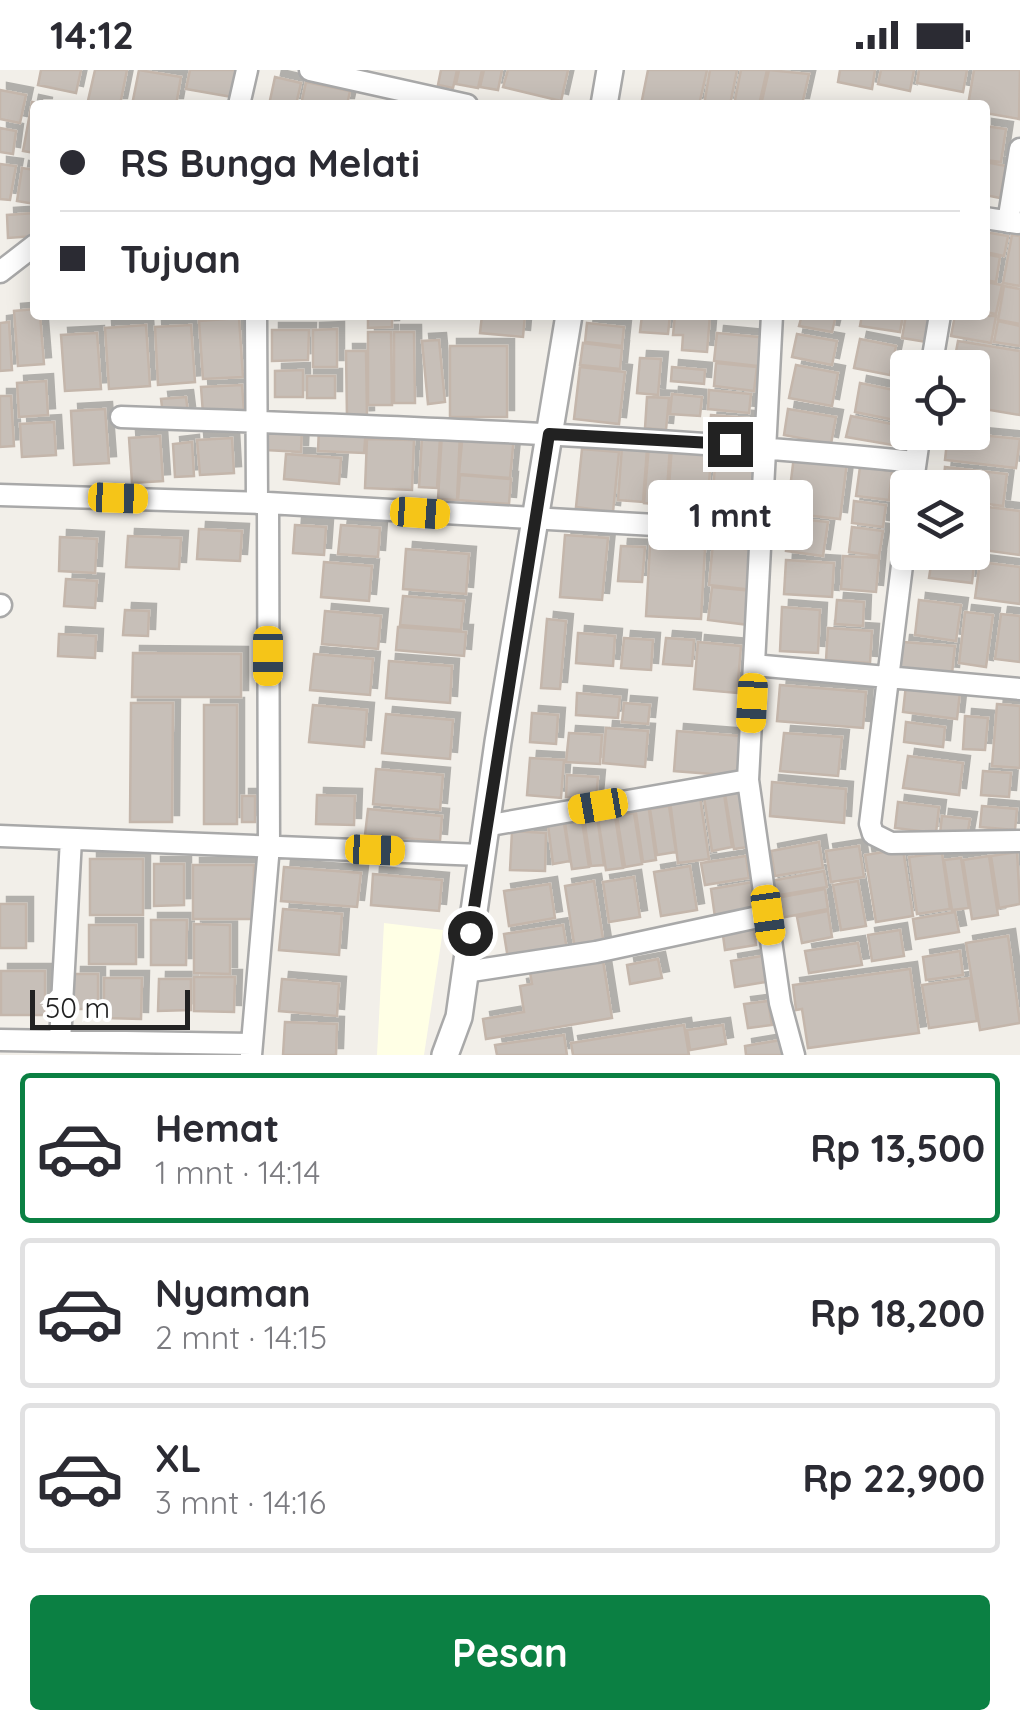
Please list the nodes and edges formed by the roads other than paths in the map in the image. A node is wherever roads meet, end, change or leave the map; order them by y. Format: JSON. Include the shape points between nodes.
{"nodes":[{"id":1,"x":247,"y":70,"type":"edge"},
{"id":2,"x":310,"y":70,"type":"edge"},
{"id":3,"x":610,"y":70,"type":"edge"},
{"id":4,"x":240,"y":100,"type":"edge"},
{"id":5,"x":444,"y":100,"type":"edge"},
{"id":6,"x":605,"y":100,"type":"edge"},
{"id":7,"x":1020,"y":149,"type":"edge"},
{"id":8,"x":1014,"y":223,"type":"edge"},
{"id":9,"x":30,"y":249,"type":"edge"},
{"id":10,"x":0,"y":272,"type":"edge"},
{"id":11,"x":256,"y":320,"type":"edge"},
{"id":12,"x":568,"y":320,"type":"edge"},
{"id":13,"x":772,"y":320,"type":"edge"},
{"id":14,"x":939,"y":320,"type":"edge"},
{"id":15,"x":934,"y":350,"type":"edge"},
{"id":16,"x":121,"y":417,"type":"dead end"},
{"id":17,"x":256,"y":422,"type":"junction"},
{"id":18,"x":549,"y":434,"type":"junction"},
{"id":19,"x":766,"y":447,"type":"junction"},
{"id":20,"x":917,"y":450,"type":"edge"},
{"id":21,"x":915,"y":462,"type":"junction"},
{"id":22,"x":914,"y":470,"type":"edge"},
{"id":23,"x":0,"y":495,"type":"edge"},
{"id":24,"x":262,"y":503,"type":"junction"},
{"id":25,"x":535,"y":520,"type":"junction"},
{"id":26,"x":761,"y":531,"type":"junction"},
{"id":27,"x":900,"y":570,"type":"edge"},
{"id":28,"x":754,"y":665,"type":"junction"},
{"id":29,"x":885,"y":677,"type":"junction"},
{"id":30,"x":1020,"y":689,"type":"edge"},
{"id":31,"x":748,"y":780,"type":"junction"},
{"id":32,"x":485,"y":826,"type":"junction"},
{"id":33,"x":0,"y":836,"type":"edge"},
{"id":34,"x":71,"y":839,"type":"junction"},
{"id":35,"x":1020,"y":841,"type":"edge"},
{"id":36,"x":269,"y":846,"type":"junction"},
{"id":37,"x":482,"y":854,"type":"junction"},
{"id":38,"x":768,"y":915,"type":"junction"},
{"id":39,"x":465,"y":972,"type":"junction"},
{"id":40,"x":459,"y":1017,"type":"junction"},
{"id":41,"x":0,"y":1040,"type":"edge"},
{"id":42,"x":60,"y":1041,"type":"junction"},
{"id":43,"x":251,"y":1050,"type":"edge"},
{"id":44,"x":445,"y":1055,"type":"edge"},
{"id":45,"x":463,"y":1055,"type":"edge"},
{"id":46,"x":794,"y":1055,"type":"edge"}],
"edges":[{"from":1,"to":4,"type":"street"},
{"from":2,"to":5,"type":"street"},
{"from":3,"to":6,"type":"street"},
{"from":7,"to":8,"type":"street"},
{"from":9,"to":10,"type":"street"},
{"from":11,"to":17,"type":"street"},
{"from":12,"to":18,"type":"street"},
{"from":13,"to":19,"type":"street"},
{"from":14,"to":15,"type":"street"},
{"from":16,"to":17,"type":"street"},
{"from":17,"to":18,"type":"street"},
{"from":17,"to":24,"type":"street"},
{"from":18,"to":19,"type":"street"},
{"from":18,"to":25,"type":"street"},
{"from":19,"to":21,"type":"street"},
{"from":19,"to":26,"type":"street"},
{"from":20,"to":21,"type":"street"},
{"from":21,"to":22,"type":"street"},
{"from":23,"to":24,"type":"street"},
{"from":24,"to":25,"type":"street"},
{"from":24,"to":36,"type":"street"},
{"from":25,"to":26,"type":"street"},
{"from":25,"to":32,"type":"street"},
{"from":26,"to":28,"type":"street"},
{"from":27,"to":29,"type":"street"},
{"from":28,"to":29,"type":"street"},
{"from":28,"to":31,"type":"street"},
{"from":29,"to":30,"type":"street"},
{"from":29,"to":35,"type":"street","via":[[874,834],[891,843]]},
{"from":31,"to":32,"type":"street"},
{"from":31,"to":38,"type":"street"},
{"from":32,"to":37,"type":"street"},
{"from":33,"to":34,"type":"street"},
{"from":34,"to":36,"type":"street"},
{"from":34,"to":42,"type":"street"},
{"from":36,"to":37,"type":"street"},
{"from":36,"to":43,"type":"street"},
{"from":37,"to":39,"type":"street"},
{"from":38,"to":39,"type":"street"},
{"from":38,"to":46,"type":"street"},
{"from":39,"to":40,"type":"street"},
{"from":40,"to":44,"type":"street"},
{"from":40,"to":45,"type":"street"},
{"from":41,"to":42,"type":"street"},
{"from":42,"to":43,"type":"street"}]}
